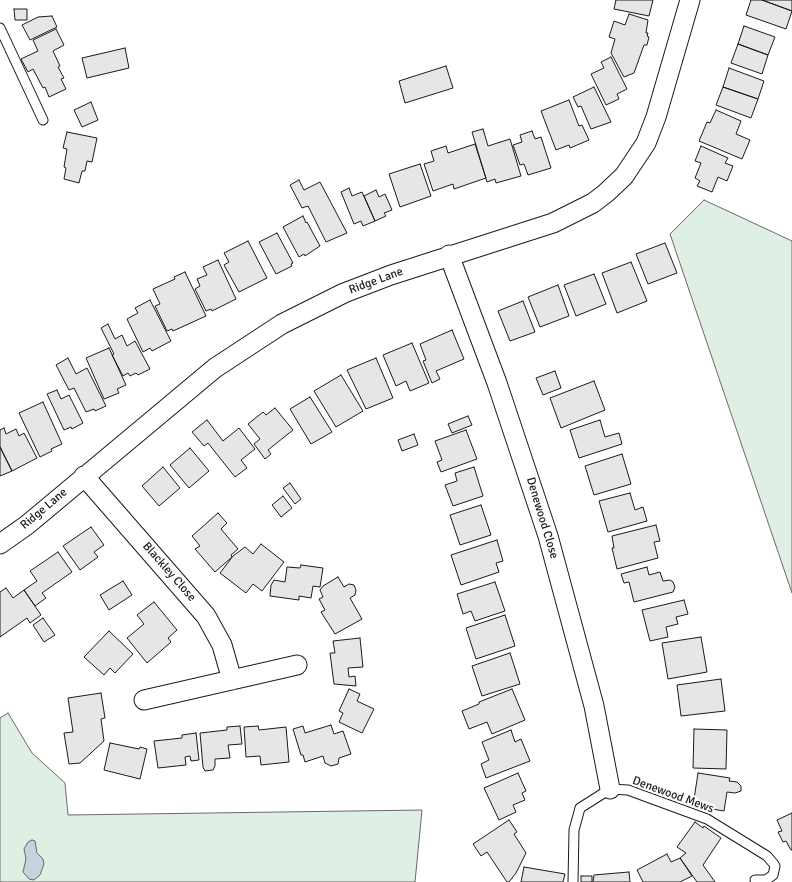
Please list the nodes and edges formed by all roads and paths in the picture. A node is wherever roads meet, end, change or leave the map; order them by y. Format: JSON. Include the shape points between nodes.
{"nodes":[{"id":1,"x":690,"y":0,"type":"edge"},
{"id":2,"x":0,"y":28,"type":"edge"},
{"id":3,"x":43,"y":120,"type":"dead end"},
{"id":4,"x":448,"y":255,"type":"junction"},
{"id":5,"x":84,"y":476,"type":"junction"},
{"id":6,"x":0,"y":544,"type":"edge"},
{"id":7,"x":297,"y":665,"type":"dead end"},
{"id":8,"x":232,"y":680,"type":"junction"},
{"id":9,"x":144,"y":700,"type":"dead end"},
{"id":10,"x":610,"y":789,"type":"junction"},
{"id":11,"x":756,"y":880,"type":"dead end"},
{"id":12,"x":573,"y":882,"type":"edge"}],
"edges":[{"from":1,"to":4,"type":"street","name":"Ridge Lane","via":[[646,143],[616,184],[593,203],[553,223]]},
{"from":2,"to":3,"type":"lane"},
{"from":4,"to":5,"type":"street","name":"Ridge Lane","via":[[344,293],[275,329],[214,368]]},
{"from":4,"to":10,"type":"street","name":"Denewood Close","via":[[497,383],[548,536],[594,706]]},
{"from":5,"to":6,"type":"street","name":"Ridge Lane"},
{"from":5,"to":8,"type":"street","name":"Blackley Close","via":[[206,616],[222,644]]},
{"from":7,"to":8,"type":"street"},
{"from":8,"to":9,"type":"street"},
{"from":10,"to":11,"type":"lane","name":"Denewood Mews","via":[[628,790],[707,818],[773,863],[773,875],[766,880]]},
{"from":10,"to":12,"type":"lane","via":[[580,808],[574,830]]}]}
